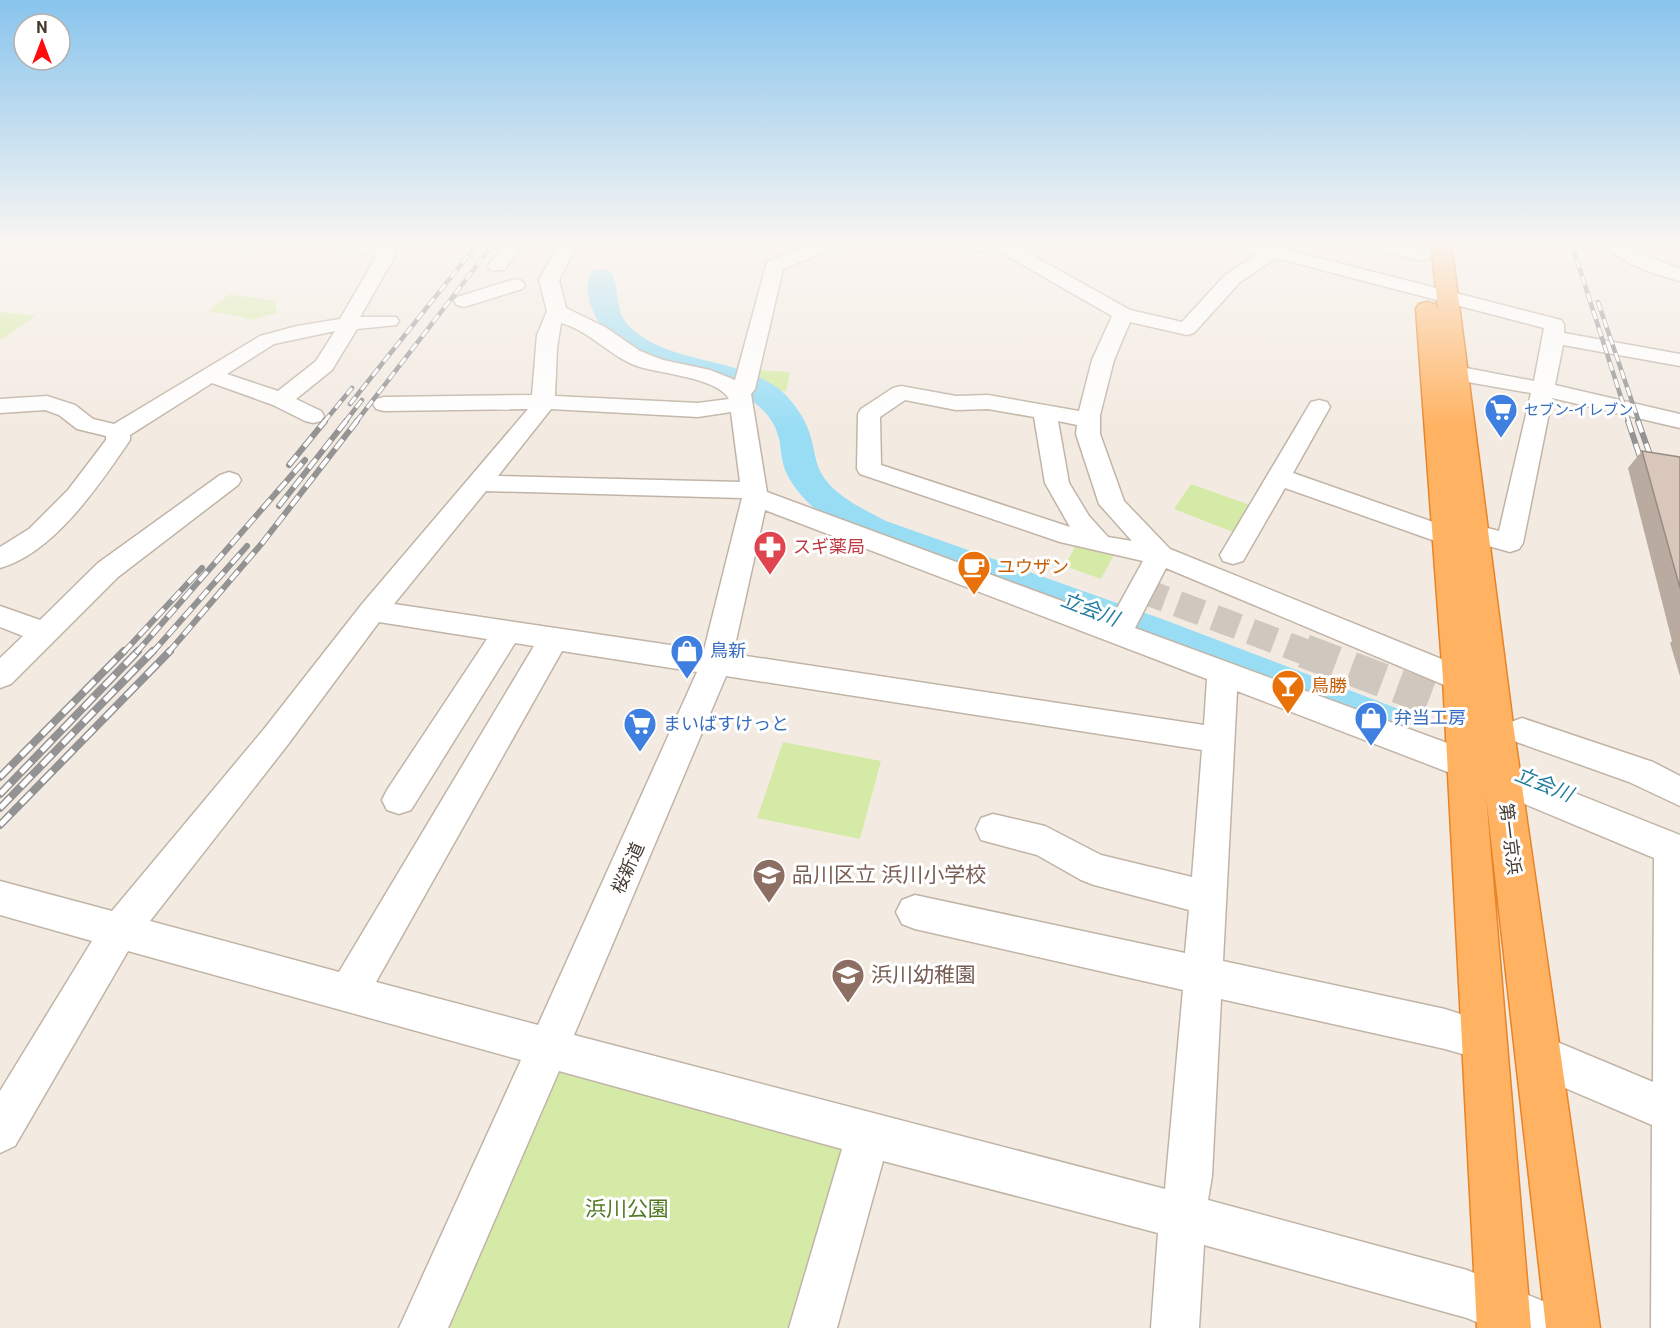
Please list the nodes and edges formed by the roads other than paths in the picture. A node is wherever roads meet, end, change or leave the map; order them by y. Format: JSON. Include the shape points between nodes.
{"nodes":[{"id":1,"x":357,"y":304,"type":"edge"},
{"id":2,"x":555,"y":304,"type":"edge"},
{"id":3,"x":765,"y":304,"type":"edge"},
{"id":4,"x":1105,"y":304,"type":"edge"},
{"id":5,"x":1210,"y":304,"type":"edge"},
{"id":6,"x":1437,"y":304,"type":"edge"},
{"id":7,"x":1439,"y":304,"type":"edge"},
{"id":8,"x":1475,"y":304,"type":"edge"},
{"id":9,"x":557,"y":311,"type":"junction"},
{"id":10,"x":1123,"y":314,"type":"junction"},
{"id":11,"x":389,"y":321,"type":"dead end"},
{"id":12,"x":348,"y":323,"type":"junction"},
{"id":13,"x":1554,"y":337,"type":"junction"},
{"id":14,"x":1680,"y":360,"type":"edge"},
{"id":15,"x":1456,"y":373,"type":"junction"},
{"id":16,"x":210,"y":375,"type":"junction"},
{"id":17,"x":1543,"y":389,"type":"junction"},
{"id":18,"x":743,"y":390,"type":"junction"},
{"id":19,"x":281,"y":400,"type":"junction"},
{"id":20,"x":543,"y":402,"type":"junction"},
{"id":21,"x":384,"y":404,"type":"dead end"},
{"id":22,"x":0,"y":406,"type":"edge"},
{"id":23,"x":1319,"y":407,"type":"dead end"},
{"id":24,"x":1045,"y":412,"type":"junction"},
{"id":25,"x":313,"y":416,"type":"dead end"},
{"id":26,"x":1089,"y":420,"type":"junction"},
{"id":27,"x":1680,"y":421,"type":"edge"},
{"id":28,"x":118,"y":432,"type":"junction"},
{"id":29,"x":1280,"y":477,"type":"junction"},
{"id":30,"x":229,"y":480,"type":"dead end"},
{"id":31,"x":480,"y":483,"type":"junction"},
{"id":32,"x":755,"y":494,"type":"junction"},
{"id":33,"x":1461,"y":535,"type":"junction"},
{"id":34,"x":1100,"y":544,"type":"junction"},
{"id":35,"x":1160,"y":555,"type":"junction"},
{"id":36,"x":1233,"y":555,"type":"dead end"},
{"id":37,"x":0,"y":560,"type":"edge"},
{"id":38,"x":372,"y":611,"type":"junction"},
{"id":39,"x":0,"y":615,"type":"edge"},
{"id":40,"x":1123,"y":623,"type":"junction"},
{"id":41,"x":508,"y":631,"type":"junction"},
{"id":42,"x":45,"y":633,"type":"junction"},
{"id":43,"x":554,"y":638,"type":"junction"},
{"id":44,"x":716,"y":663,"type":"junction"},
{"id":45,"x":1223,"y":672,"type":"junction"},
{"id":46,"x":0,"y":676,"type":"edge"},
{"id":47,"x":1460,"y":679,"type":"junction"},
{"id":48,"x":1220,"y":740,"type":"junction"},
{"id":49,"x":1488,"y":755,"type":"junction"},
{"id":50,"x":1680,"y":792,"type":"edge"},
{"id":51,"x":399,"y":800,"type":"dead end"},
{"id":52,"x":993,"y":829,"type":"dead end"},
{"id":53,"x":1676,"y":850,"type":"edge"},
{"id":54,"x":0,"y":898,"type":"edge"},
{"id":55,"x":1209,"y":898,"type":"junction"},
{"id":56,"x":915,"y":912,"type":"dead end"},
{"id":57,"x":118,"y":931,"type":"junction"},
{"id":58,"x":1204,"y":976,"type":"junction"},
{"id":59,"x":348,"y":993,"type":"junction"},
{"id":60,"x":1483,"y":1040,"type":"junction"},
{"id":61,"x":548,"y":1048,"type":"junction"},
{"id":62,"x":1538,"y":1055,"type":"junction"},
{"id":63,"x":1678,"y":1114,"type":"edge"},
{"id":64,"x":0,"y":1131,"type":"edge"},
{"id":65,"x":867,"y":1135,"type":"junction"},
{"id":66,"x":1182,"y":1217,"type":"junction"},
{"id":67,"x":1511,"y":1321,"type":"edge"},
{"id":68,"x":423,"y":1328,"type":"edge"},
{"id":69,"x":813,"y":1328,"type":"edge"},
{"id":70,"x":1175,"y":1328,"type":"edge"},
{"id":71,"x":1550,"y":1328,"type":"edge"},
{"id":72,"x":1573,"y":1328,"type":"edge"},
{"id":73,"x":1675,"y":1328,"type":"edge"}],
"edges":[{"from":1,"to":12,"type":"street"},
{"from":2,"to":9,"type":"street"},
{"from":3,"to":18,"type":"street"},
{"from":4,"to":10,"type":"street"},
{"from":5,"to":10,"type":"street","via":[[1187,329]]},
{"from":6,"to":33,"type":"highway","name":"第一京浜"},
{"from":7,"to":15,"type":"highway","name":"第一京浜"},
{"from":8,"to":13,"type":"street","via":[[1554,324]]},
{"from":9,"to":18,"type":"street","via":[[598,331],[631,355]]},
{"from":9,"to":20,"type":"street","via":[[547,340]]},
{"from":10,"to":26,"type":"street","via":[[1103,360]]},
{"from":11,"to":12,"type":"street"},
{"from":12,"to":16,"type":"street","via":[[267,340]]},
{"from":12,"to":19,"type":"street","via":[[324,365]]},
{"from":13,"to":14,"type":"street"},
{"from":13,"to":17,"type":"street"},
{"from":15,"to":17,"type":"street"},
{"from":15,"to":33,"type":"highway","name":"第一京浜"},
{"from":16,"to":19,"type":"street"},
{"from":16,"to":28,"type":"street"},
{"from":17,"to":27,"type":"street"},
{"from":17,"to":33,"type":"street","via":[[1510,543]]},
{"from":18,"to":20,"type":"street","via":[[698,410]]},
{"from":18,"to":32,"type":"street","name":"桜新道"},
{"from":19,"to":25,"type":"street"},
{"from":20,"to":21,"type":"street"},
{"from":20,"to":31,"type":"street"},
{"from":22,"to":28,"type":"street","via":[[47,403],[68,410],[85,424]]},
{"from":23,"to":29,"type":"street"},
{"from":24,"to":26,"type":"street"},
{"from":24,"to":34,"type":"street","via":[[1057,483],[1079,521]]},
{"from":24,"to":34,"type":"street","via":[[901,393],[869,414],[869,469]]},
{"from":26,"to":35,"type":"street","via":[[1088,435],[1112,504]]},
{"from":28,"to":37,"type":"street","via":[[118,440],[77,496],[38,535]]},
{"from":29,"to":33,"type":"street"},
{"from":29,"to":36,"type":"street"},
{"from":30,"to":42,"type":"street","via":[[108,570]]},
{"from":31,"to":32,"type":"street"},
{"from":31,"to":38,"type":"street"},
{"from":32,"to":40,"type":"street"},
{"from":32,"to":44,"type":"street","name":"桜新道"},
{"from":33,"to":47,"type":"highway","name":"第一京浜"},
{"from":33,"to":49,"type":"highway","name":"第一京浜"},
{"from":34,"to":35,"type":"street"},
{"from":35,"to":40,"type":"street"},
{"from":35,"to":47,"type":"street"},
{"from":38,"to":41,"type":"street"},
{"from":38,"to":57,"type":"street"},
{"from":39,"to":42,"type":"street"},
{"from":40,"to":45,"type":"street"},
{"from":41,"to":43,"type":"street"},
{"from":41,"to":51,"type":"street"},
{"from":42,"to":46,"type":"street"},
{"from":43,"to":44,"type":"street"},
{"from":43,"to":59,"type":"street"},
{"from":44,"to":48,"type":"street"},
{"from":44,"to":61,"type":"street","name":"桜新道"},
{"from":45,"to":48,"type":"street"},
{"from":45,"to":49,"type":"street"},
{"from":47,"to":49,"type":"highway","name":"第一京浜"},
{"from":48,"to":55,"type":"street"},
{"from":49,"to":50,"type":"street","via":[[1641,772]]},
{"from":49,"to":53,"type":"street"},
{"from":49,"to":60,"type":"highway","name":"第一京浜"},
{"from":49,"to":62,"type":"highway","name":"第一京浜"},
{"from":52,"to":55,"type":"street","via":[[1045,841],[1094,869]]},
{"from":53,"to":63,"type":"street"},
{"from":54,"to":57,"type":"street"},
{"from":55,"to":58,"type":"street"},
{"from":56,"to":58,"type":"street"},
{"from":57,"to":59,"type":"street"},
{"from":57,"to":64,"type":"street"},
{"from":58,"to":60,"type":"street"},
{"from":58,"to":66,"type":"street","via":[[1190,1176]]},
{"from":59,"to":61,"type":"street"},
{"from":60,"to":67,"type":"highway","name":"第一京浜"},
{"from":61,"to":65,"type":"street"},
{"from":61,"to":68,"type":"street","name":"桜新道"},
{"from":62,"to":63,"type":"street"},
{"from":62,"to":72,"type":"highway","name":"第一京浜"},
{"from":63,"to":73,"type":"street"},
{"from":65,"to":66,"type":"street"},
{"from":65,"to":69,"type":"street"},
{"from":66,"to":67,"type":"street","via":[[1467,1294]]},
{"from":66,"to":70,"type":"street"},
{"from":67,"to":71,"type":"street"}]}
